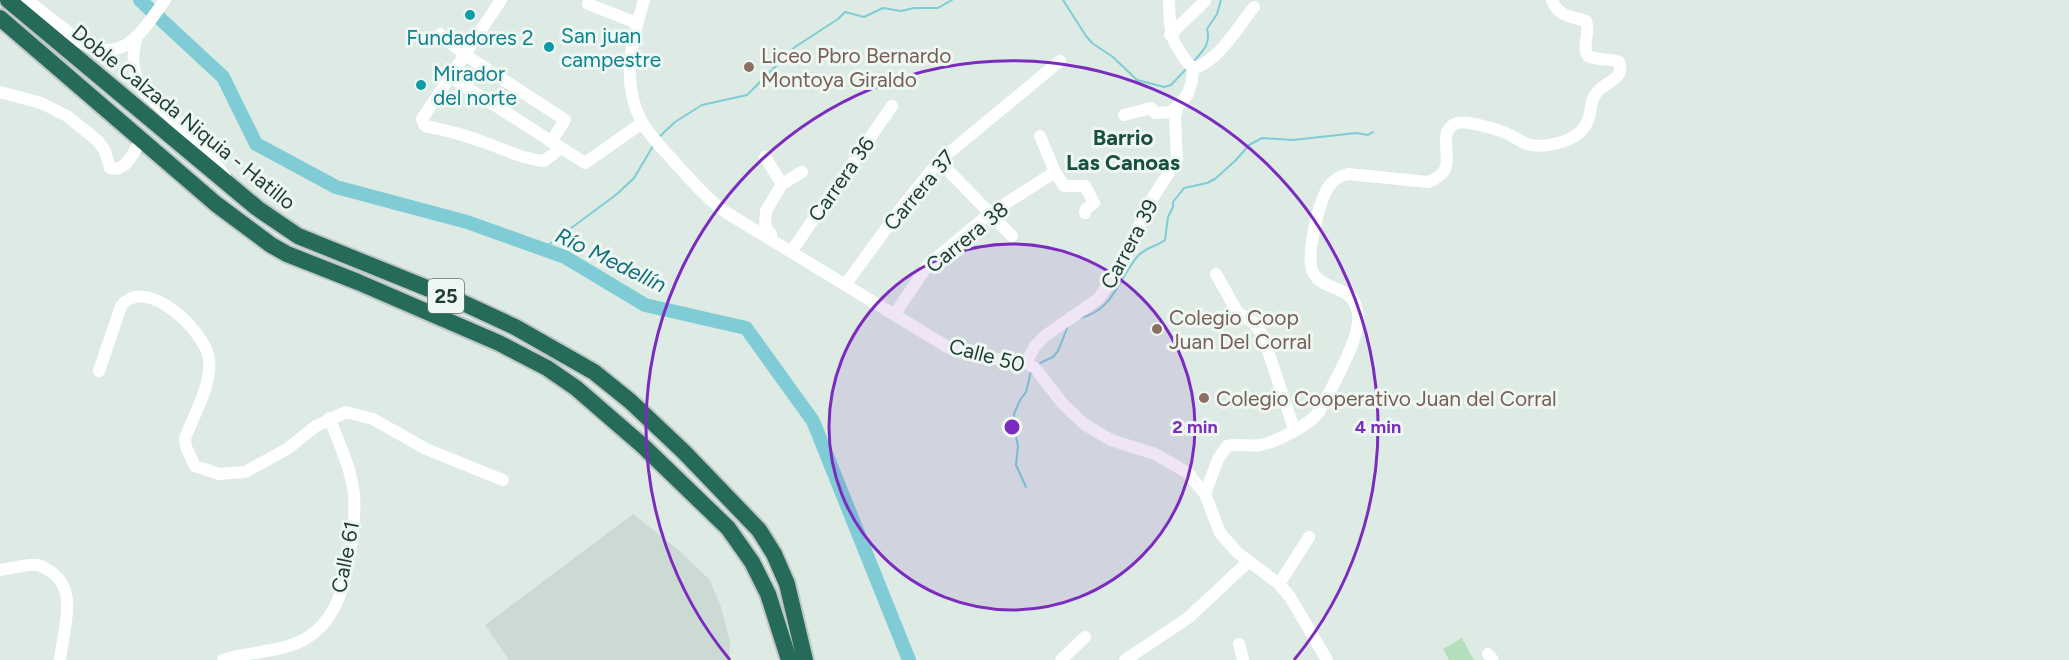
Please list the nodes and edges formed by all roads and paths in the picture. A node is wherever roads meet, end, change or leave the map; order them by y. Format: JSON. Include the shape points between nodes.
{"nodes":[{"id":1,"x":8,"y":0,"type":"edge"},
{"id":2,"x":27,"y":0,"type":"edge"},
{"id":3,"x":165,"y":0,"type":"edge"},
{"id":4,"x":501,"y":0,"type":"edge"},
{"id":5,"x":644,"y":0,"type":"edge"},
{"id":6,"x":1169,"y":0,"type":"edge"},
{"id":7,"x":1552,"y":0,"type":"edge"},
{"id":8,"x":1205,"y":1,"type":"edge"},
{"id":9,"x":588,"y":4,"type":"dead end"},
{"id":10,"x":1254,"y":7,"type":"dead end"},
{"id":11,"x":0,"y":18,"type":"edge"},
{"id":12,"x":637,"y":23,"type":"junction"},
{"id":13,"x":440,"y":34,"type":"dead end"},
{"id":14,"x":1170,"y":35,"type":"junction"},
{"id":15,"x":137,"y":36,"type":"junction"},
{"id":16,"x":464,"y":54,"type":"junction"},
{"id":17,"x":1060,"y":61,"type":"dead end"},
{"id":18,"x":1193,"y":69,"type":"junction"},
{"id":19,"x":449,"y":76,"type":"junction"},
{"id":20,"x":0,"y":92,"type":"edge"},
{"id":21,"x":892,"y":106,"type":"dead end"},
{"id":22,"x":1177,"y":107,"type":"junction"},
{"id":23,"x":1125,"y":115,"type":"dead end"},
{"id":24,"x":642,"y":123,"type":"junction"},
{"id":25,"x":1040,"y":136,"type":"dead end"},
{"id":26,"x":142,"y":139,"type":"junction"},
{"id":27,"x":556,"y":145,"type":"junction"},
{"id":28,"x":765,"y":157,"type":"dead end"},
{"id":29,"x":939,"y":161,"type":"junction"},
{"id":30,"x":802,"y":172,"type":"dead end"},
{"id":31,"x":1055,"y":172,"type":"junction"},
{"id":32,"x":782,"y":184,"type":"junction"},
{"id":33,"x":231,"y":186,"type":"junction"},
{"id":34,"x":1085,"y":213,"type":"dead end"},
{"id":35,"x":989,"y":214,"type":"junction"},
{"id":36,"x":1012,"y":236,"type":"dead end"},
{"id":37,"x":771,"y":240,"type":"junction"},
{"id":38,"x":791,"y":252,"type":"junction"},
{"id":39,"x":1215,"y":274,"type":"dead end"},
{"id":40,"x":845,"y":285,"type":"junction"},
{"id":41,"x":894,"y":315,"type":"junction"},
{"id":42,"x":1026,"y":363,"type":"junction"},
{"id":43,"x":99,"y":371,"type":"dead end"},
{"id":44,"x":329,"y":418,"type":"junction"},
{"id":45,"x":1294,"y":429,"type":"junction"},
{"id":46,"x":503,"y":480,"type":"dead end"},
{"id":47,"x":1205,"y":494,"type":"junction"},
{"id":48,"x":1309,"y":537,"type":"dead end"},
{"id":49,"x":1248,"y":561,"type":"junction"},
{"id":50,"x":0,"y":570,"type":"edge"},
{"id":51,"x":1279,"y":584,"type":"junction"},
{"id":52,"x":1085,"y":636,"type":"dead end"},
{"id":53,"x":1239,"y":644,"type":"dead end"},
{"id":54,"x":60,"y":660,"type":"edge"},
{"id":55,"x":223,"y":660,"type":"edge"},
{"id":56,"x":789,"y":660,"type":"edge"},
{"id":57,"x":805,"y":660,"type":"edge"},
{"id":58,"x":1061,"y":660,"type":"edge"},
{"id":59,"x":1125,"y":660,"type":"edge"},
{"id":60,"x":1243,"y":660,"type":"edge"},
{"id":61,"x":1327,"y":660,"type":"edge"}],
"edges":[{"from":1,"to":33,"type":"highway","name":"Doble Calzada Niquia - Hatillo","number":"25"},
{"from":2,"to":15,"type":"street","via":[[82,43],[101,51],[119,49]]},
{"from":3,"to":15,"type":"street"},
{"from":4,"to":16,"type":"street"},
{"from":5,"to":12,"type":"street","name":"Calle 50"},
{"from":6,"to":14,"type":"street"},
{"from":7,"to":45,"type":"street","via":[[1563,15],[1586,21],[1588,56],[1619,62],[1621,73],[1597,92],[1589,121],[1578,134],[1565,140],[1528,145],[1508,134],[1456,123],[1447,132],[1447,165],[1437,179],[1428,182],[1348,174],[1334,180],[1321,205],[1310,259],[1316,277],[1351,297],[1358,315],[1356,337],[1319,412],[1311,422]]},
{"from":8,"to":14,"type":"street"},
{"from":9,"to":12,"type":"street"},
{"from":10,"to":18,"type":"street","via":[[1209,62]]},
{"from":11,"to":26,"type":"highway","name":"Doble Calzada Niquia - Hatillo","number":"25"},
{"from":12,"to":24,"type":"street","name":"Calle 50","via":[[629,70]]},
{"from":13,"to":16,"type":"street"},
{"from":14,"to":18,"type":"street"},
{"from":15,"to":33,"type":"street","via":[[132,62],[143,91],[215,162]]},
{"from":16,"to":19,"type":"street"},
{"from":16,"to":27,"type":"street","via":[[565,120]]},
{"from":17,"to":29,"type":"street","name":"Carrera 37"},
{"from":18,"to":22,"type":"street","name":"Carrera 39","via":[[1188,94]]},
{"from":19,"to":27,"type":"street"},
{"from":19,"to":27,"type":"street","via":[[422,119],[425,126],[478,140],[530,160],[544,161]]},
{"from":20,"to":26,"type":"street","via":[[41,103],[67,116],[98,141],[110,168],[124,168]]},
{"from":21,"to":38,"type":"street","name":"Carrera 36"},
{"from":22,"to":23,"type":"street","via":[[1170,112],[1155,113],[1151,108]]},
{"from":22,"to":42,"type":"street","name":"Carrera 39","via":[[1177,160],[1150,202],[1118,271],[1098,299],[1035,346]]},
{"from":24,"to":27,"type":"street","via":[[585,164]]},
{"from":24,"to":37,"type":"street","name":"Calle 50","via":[[710,200]]},
{"from":25,"to":31,"type":"street"},
{"from":26,"to":56,"type":"highway","name":"Doble Calzada Niquia - Hatillo","number":"25","via":[[271,246],[524,355],[576,388],[728,528],[768,594]]},
{"from":28,"to":32,"type":"street"},
{"from":29,"to":35,"type":"street"},
{"from":29,"to":40,"type":"street","name":"Carrera 37"},
{"from":30,"to":32,"type":"street"},
{"from":31,"to":34,"type":"street","via":[[1064,186],[1085,186],[1094,203]]},
{"from":31,"to":35,"type":"street","name":"Carrera 38"},
{"from":32,"to":37,"type":"street","via":[[764,220]]},
{"from":33,"to":57,"type":"highway","name":"Doble Calzada Niquia - Hatillo","number":"25","via":[[298,237],[515,327],[594,372],[630,401],[759,530],[787,584]]},
{"from":35,"to":36,"type":"street"},
{"from":35,"to":41,"type":"street","name":"Carrera 38","via":[[928,264]]},
{"from":37,"to":38,"type":"street","name":"Calle 50"},
{"from":38,"to":40,"type":"street","name":"Calle 50"},
{"from":39,"to":45,"type":"street","via":[[1238,313],[1253,322],[1263,336]]},
{"from":40,"to":41,"type":"street","name":"Calle 50"},
{"from":41,"to":42,"type":"street","name":"Calle 50","via":[[949,348]]},
{"from":42,"to":47,"type":"street","name":"Calle 50","via":[[1035,368],[1084,424],[1112,440],[1175,464]]},
{"from":43,"to":44,"type":"street","via":[[121,306],[133,298],[152,297],[192,329],[209,358],[208,381],[185,438],[195,466],[219,474],[245,472],[287,449]]},
{"from":44,"to":46,"type":"street","via":[[346,412],[373,419],[426,449]]},
{"from":44,"to":55,"type":"street","name":"Calle 61","via":[[344,455],[354,499],[345,581],[334,608],[323,626],[306,639]]},
{"from":45,"to":47,"type":"street","via":[[1260,445],[1227,446]]},
{"from":47,"to":49,"type":"street","name":"Calle 50","via":[[1220,533]]},
{"from":48,"to":51,"type":"street"},
{"from":49,"to":51,"type":"street","name":"Calle 50"},
{"from":49,"to":59,"type":"street","via":[[1188,618]]},
{"from":50,"to":54,"type":"street","via":[[38,565],[62,582],[68,592],[68,603]]},
{"from":51,"to":61,"type":"street","name":"Calle 50"},
{"from":52,"to":58,"type":"street"},
{"from":53,"to":60,"type":"street"}]}
